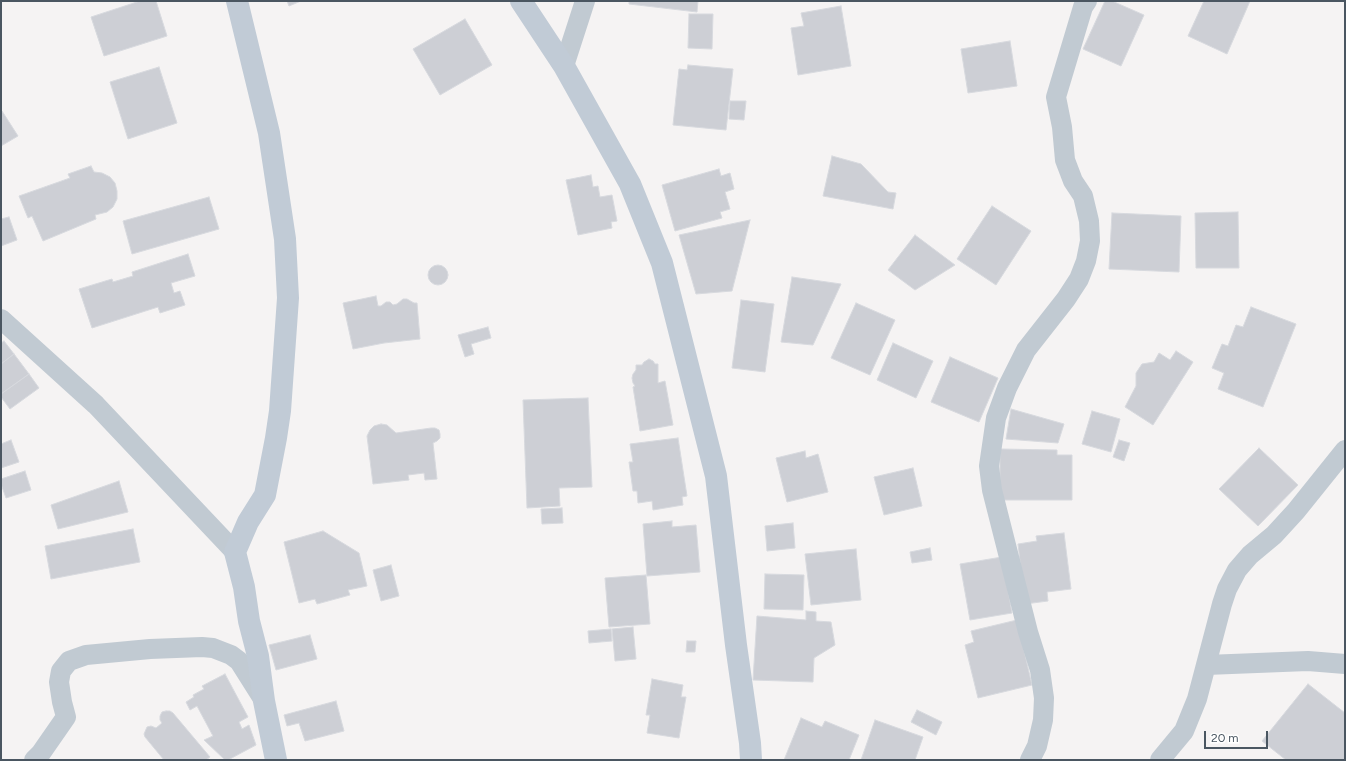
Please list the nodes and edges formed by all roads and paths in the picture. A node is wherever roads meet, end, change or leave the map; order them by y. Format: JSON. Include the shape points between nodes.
{"nodes":[{"id":1,"x":237,"y":1,"type":"edge"},
{"id":2,"x":521,"y":1,"type":"edge"},
{"id":3,"x":585,"y":1,"type":"edge"},
{"id":4,"x":1087,"y":1,"type":"edge"},
{"id":5,"x":564,"y":66,"type":"junction"},
{"id":6,"x":1,"y":319,"type":"edge"},
{"id":7,"x":1345,"y":450,"type":"edge"},
{"id":8,"x":235,"y":552,"type":"junction"},
{"id":9,"x":1345,"y":664,"type":"edge"},
{"id":10,"x":1206,"y":665,"type":"junction"},
{"id":11,"x":264,"y":701,"type":"junction"},
{"id":12,"x":34,"y":760,"type":"edge"},
{"id":13,"x":276,"y":760,"type":"edge"},
{"id":14,"x":751,"y":760,"type":"edge"},
{"id":15,"x":1030,"y":760,"type":"edge"},
{"id":16,"x":1160,"y":760,"type":"edge"}],
"edges":[{"from":1,"to":8,"type":"main road","via":[[269,134],[285,239],[288,298],[280,411],[265,495],[248,522]]},
{"from":2,"to":5,"type":"main road"},
{"from":3,"to":5,"type":"street"},
{"from":4,"to":15,"type":"street","via":[[1078,21],[1056,97],[1065,160],[1073,181],[1083,196],[1090,221],[1090,241],[1086,260],[1079,279],[1026,350],[1007,388],[996,418],[989,466],[992,490],[1040,670],[1044,698],[1043,720],[1037,746]]},
{"from":5,"to":14,"type":"main road","via":[[630,184],[662,263],[716,476]]},
{"from":6,"to":8,"type":"street","via":[[96,405]]},
{"from":7,"to":10,"type":"street","via":[[1296,511],[1237,570],[1227,588]]},
{"from":8,"to":11,"type":"main road","via":[[258,656]]},
{"from":9,"to":10,"type":"street","via":[[1308,661]]},
{"from":10,"to":16,"type":"street","via":[[1197,699],[1184,731]]},
{"from":11,"to":12,"type":"street","via":[[239,661],[214,648],[150,649],[86,655],[69,661],[62,671],[59,682],[66,717]]},
{"from":11,"to":13,"type":"main road"}]}
